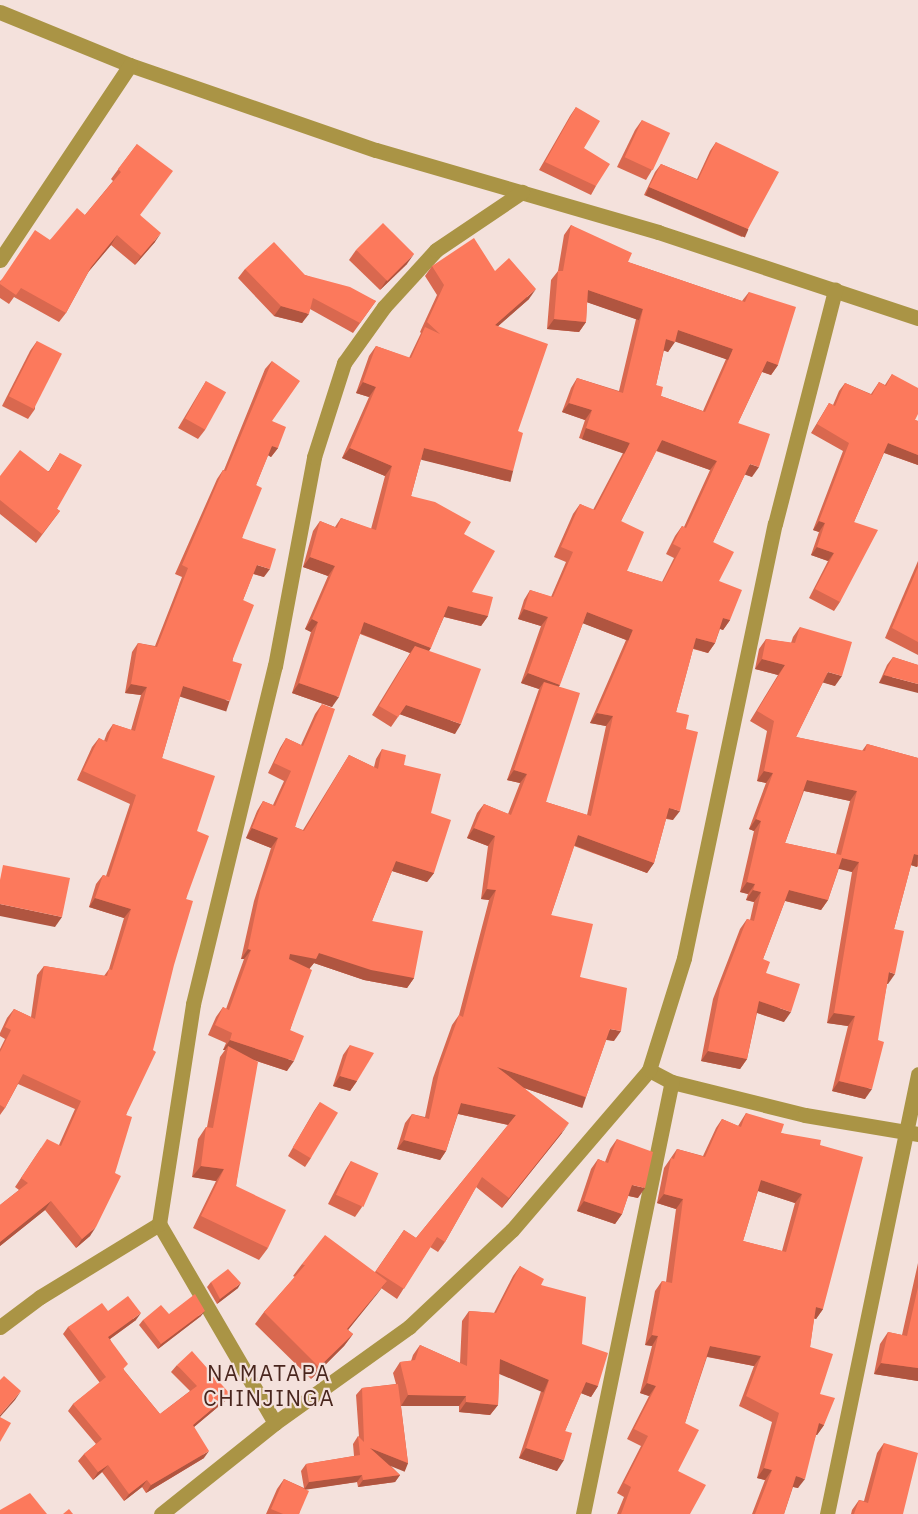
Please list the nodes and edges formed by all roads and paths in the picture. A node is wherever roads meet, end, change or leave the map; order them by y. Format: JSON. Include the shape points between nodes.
{"nodes":[{"id":1,"x":0,"y":12,"type":"edge"},
{"id":2,"x":130,"y":65,"type":"junction"},
{"id":3,"x":522,"y":192,"type":"junction"},
{"id":4,"x":0,"y":260,"type":"edge"},
{"id":5,"x":835,"y":290,"type":"junction"},
{"id":6,"x":918,"y":318,"type":"edge"},
{"id":7,"x":649,"y":1070,"type":"junction"},
{"id":8,"x":918,"y":1074,"type":"edge"},
{"id":9,"x":672,"y":1082,"type":"junction"},
{"id":10,"x":912,"y":1133,"type":"edge"},
{"id":11,"x":159,"y":1224,"type":"junction"},
{"id":12,"x":0,"y":1327,"type":"edge"},
{"id":13,"x":275,"y":1423,"type":"junction"},
{"id":14,"x":161,"y":1514,"type":"edge"},
{"id":15,"x":584,"y":1514,"type":"edge"},
{"id":16,"x":827,"y":1514,"type":"edge"}],
"edges":[{"from":1,"to":2,"type":"street"},
{"from":2,"to":3,"type":"street","via":[[376,150]]},
{"from":2,"to":4,"type":"street"},
{"from":3,"to":5,"type":"street"},
{"from":3,"to":11,"type":"street","via":[[436,250],[344,363],[333,389],[314,457],[274,666],[193,1004]]},
{"from":5,"to":6,"type":"street"},
{"from":5,"to":7,"type":"street","via":[[775,524],[684,958]]},
{"from":7,"to":9,"type":"street"},
{"from":7,"to":13,"type":"street","via":[[495,1247],[409,1327]]},
{"from":8,"to":10,"type":"street"},
{"from":9,"to":10,"type":"street","via":[[805,1115]]},
{"from":9,"to":15,"type":"street"},
{"from":10,"to":16,"type":"street"},
{"from":11,"to":12,"type":"street","via":[[40,1296]]},
{"from":11,"to":13,"type":"street"},
{"from":13,"to":14,"type":"street"}]}
